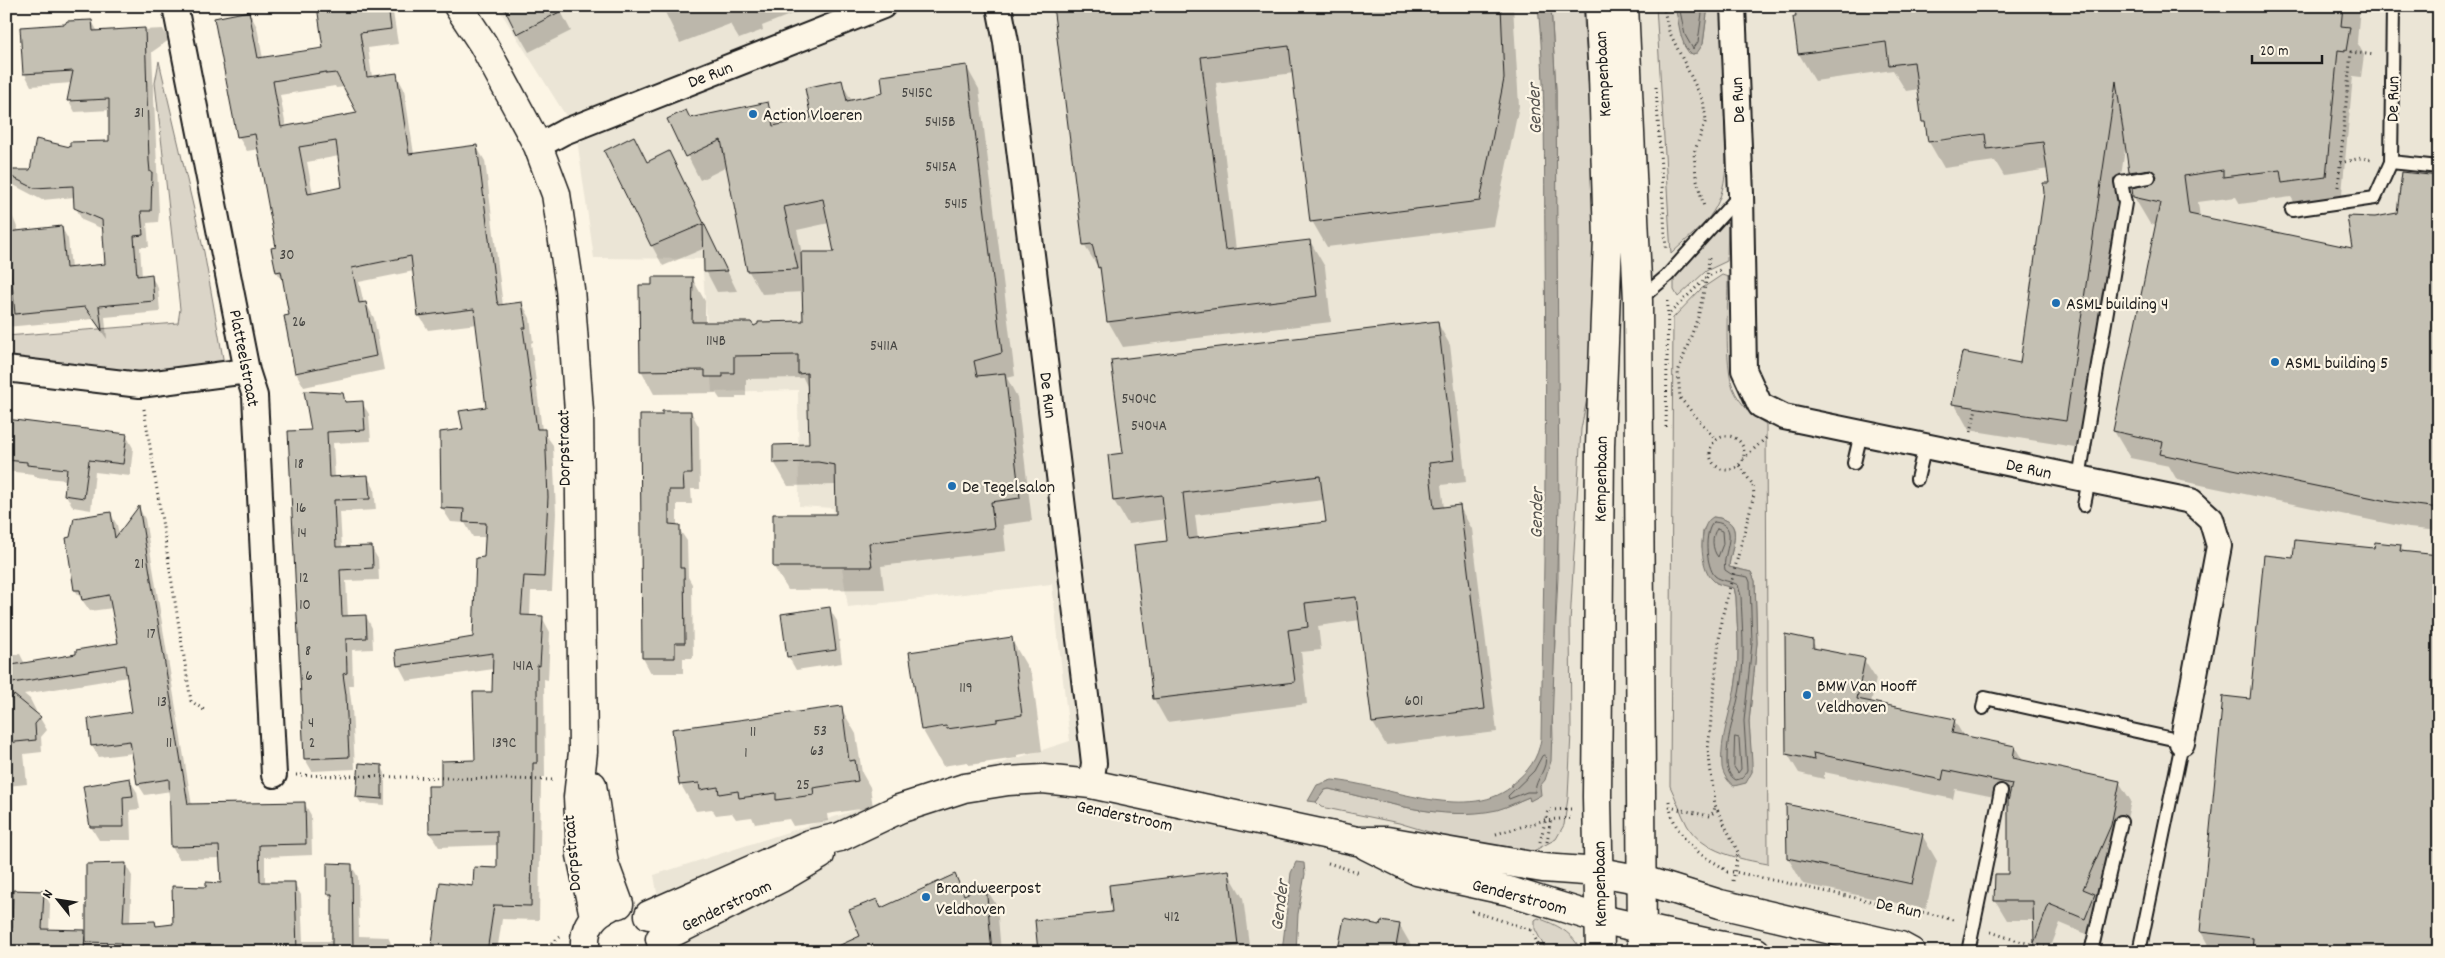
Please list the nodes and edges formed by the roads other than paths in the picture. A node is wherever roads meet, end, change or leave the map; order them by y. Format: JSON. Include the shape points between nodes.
{"nodes":[{"id":1,"x":175,"y":6,"type":"edge"},
{"id":2,"x":458,"y":6,"type":"edge"},
{"id":3,"x":883,"y":6,"type":"edge"},
{"id":4,"x":999,"y":6,"type":"edge"},
{"id":5,"x":1599,"y":6,"type":"edge"},
{"id":6,"x":1624,"y":6,"type":"edge"},
{"id":7,"x":1733,"y":6,"type":"edge"},
{"id":8,"x":2394,"y":6,"type":"edge"},
{"id":9,"x":538,"y":146,"type":"junction"},
{"id":10,"x":2391,"y":162,"type":"junction"},
{"id":11,"x":2439,"y":166,"type":"edge"},
{"id":12,"x":2149,"y":177,"type":"dead end"},
{"id":13,"x":1741,"y":194,"type":"junction"},
{"id":14,"x":2292,"y":210,"type":"dead end"},
{"id":15,"x":1638,"y":300,"type":"junction"},
{"id":16,"x":6,"y":369,"type":"edge"},
{"id":17,"x":248,"y":371,"type":"junction"},
{"id":18,"x":1861,"y":433,"type":"junction"},
{"id":19,"x":1925,"y":446,"type":"junction"},
{"id":20,"x":1854,"y":463,"type":"dead end"},
{"id":21,"x":1917,"y":479,"type":"dead end"},
{"id":22,"x":2084,"y":479,"type":"junction"},
{"id":23,"x":2084,"y":505,"type":"dead end"},
{"id":24,"x":1983,"y":708,"type":"dead end"},
{"id":25,"x":2182,"y":742,"type":"junction"},
{"id":26,"x":583,"y":752,"type":"junction"},
{"id":27,"x":274,"y":775,"type":"road end"},
{"id":28,"x":1091,"y":784,"type":"junction"},
{"id":29,"x":2001,"y":791,"type":"dead end"},
{"id":30,"x":2121,"y":822,"type":"dead end"},
{"id":31,"x":1357,"y":841,"type":"junction"},
{"id":32,"x":1599,"y":872,"type":"junction"},
{"id":33,"x":1643,"y":880,"type":"junction"},
{"id":34,"x":618,"y":904,"type":"junction"},
{"id":35,"x":594,"y":916,"type":"junction"},
{"id":36,"x":1600,"y":919,"type":"junction"},
{"id":37,"x":656,"y":935,"type":"edge"},
{"id":38,"x":1642,"y":940,"type":"edge"},
{"id":39,"x":576,"y":945,"type":"edge"},
{"id":40,"x":1600,"y":952,"type":"edge"},
{"id":41,"x":1756,"y":952,"type":"edge"},
{"id":42,"x":1911,"y":952,"type":"edge"},
{"id":43,"x":1968,"y":952,"type":"edge"},
{"id":44,"x":2091,"y":952,"type":"edge"},
{"id":45,"x":2139,"y":952,"type":"edge"}],
"edges":[{"from":1,"to":17,"type":"street","name":"Platteelstraat"},
{"from":2,"to":9,"type":"street","name":"Dorpstraat","via":[[483,44]]},
{"from":3,"to":9,"type":"street","name":"De Run","via":[[564,132]]},
{"from":4,"to":28,"type":"street","name":"De Run","via":[[1092,746]]},
{"from":5,"to":32,"type":"street","name":"Kempenbaan","via":[[1608,239],[1600,446]]},
{"from":6,"to":15,"type":"street","name":"Kempenbaan"},
{"from":7,"to":13,"type":"street","name":"De Run"},
{"from":8,"to":10,"type":"lane","name":"De Run"},
{"from":9,"to":26,"type":"street","name":"Dorpstraat","via":[[556,194],[570,289],[578,411]]},
{"from":10,"to":11,"type":"lane"},
{"from":10,"to":14,"type":"lane","name":"De Run","via":[[2375,198]]},
{"from":12,"to":22,"type":"lane","via":[[2122,182],[2125,203]]},
{"from":13,"to":15,"type":"lane","via":[[1667,276]]},
{"from":13,"to":18,"type":"street","name":"De Run","via":[[1744,370],[1760,404],[1784,418]]},
{"from":15,"to":33,"type":"street","name":"Kempenbaan"},
{"from":16,"to":17,"type":"street","via":[[140,385]]},
{"from":17,"to":27,"type":"street","name":"Platteelstraat","via":[[255,396]]},
{"from":18,"to":19,"type":"street","name":"De Run"},
{"from":18,"to":20,"type":"lane"},
{"from":19,"to":21,"type":"lane"},
{"from":19,"to":22,"type":"street","name":"De Run"},
{"from":22,"to":23,"type":"lane"},
{"from":22,"to":25,"type":"street","name":"De Run","via":[[2191,501],[2211,520],[2219,546]]},
{"from":24,"to":25,"type":"lane","via":[[1985,698]]},
{"from":25,"to":45,"type":"lane"},
{"from":26,"to":34,"type":"street","name":"Dorpstraat","via":[[595,796],[604,863]]},
{"from":26,"to":35,"type":"street","name":"Dorpstraat","via":[[578,797],[581,855]]},
{"from":28,"to":31,"type":"street","name":"Genderstroom"},
{"from":28,"to":37,"type":"street","name":"Genderstroom","via":[[1043,779],[1008,780],[964,788],[899,809],[840,837],[817,858]]},
{"from":29,"to":43,"type":"lane"},
{"from":30,"to":44,"type":"lane"},
{"from":31,"to":32,"type":"street","name":"Genderstroom","via":[[1386,841],[1543,868]]},
{"from":31,"to":36,"type":"street","name":"Genderstroom","via":[[1416,870],[1509,891]]},
{"from":32,"to":33,"type":"street","name":"Genderstroom"},
{"from":32,"to":36,"type":"street","name":"Kempenbaan"},
{"from":33,"to":38,"type":"street","name":"Kempenbaan"},
{"from":33,"to":42,"type":"street","via":[[1720,904],[1900,946]]},
{"from":34,"to":35,"type":"street"},
{"from":34,"to":37,"type":"street","via":[[635,906]]},
{"from":35,"to":39,"type":"street"},
{"from":36,"to":38,"type":"street","name":"Genderstroom"},
{"from":36,"to":40,"type":"street","name":"Kempenbaan"},
{"from":38,"to":41,"type":"street","via":[[1712,944]]}]}
